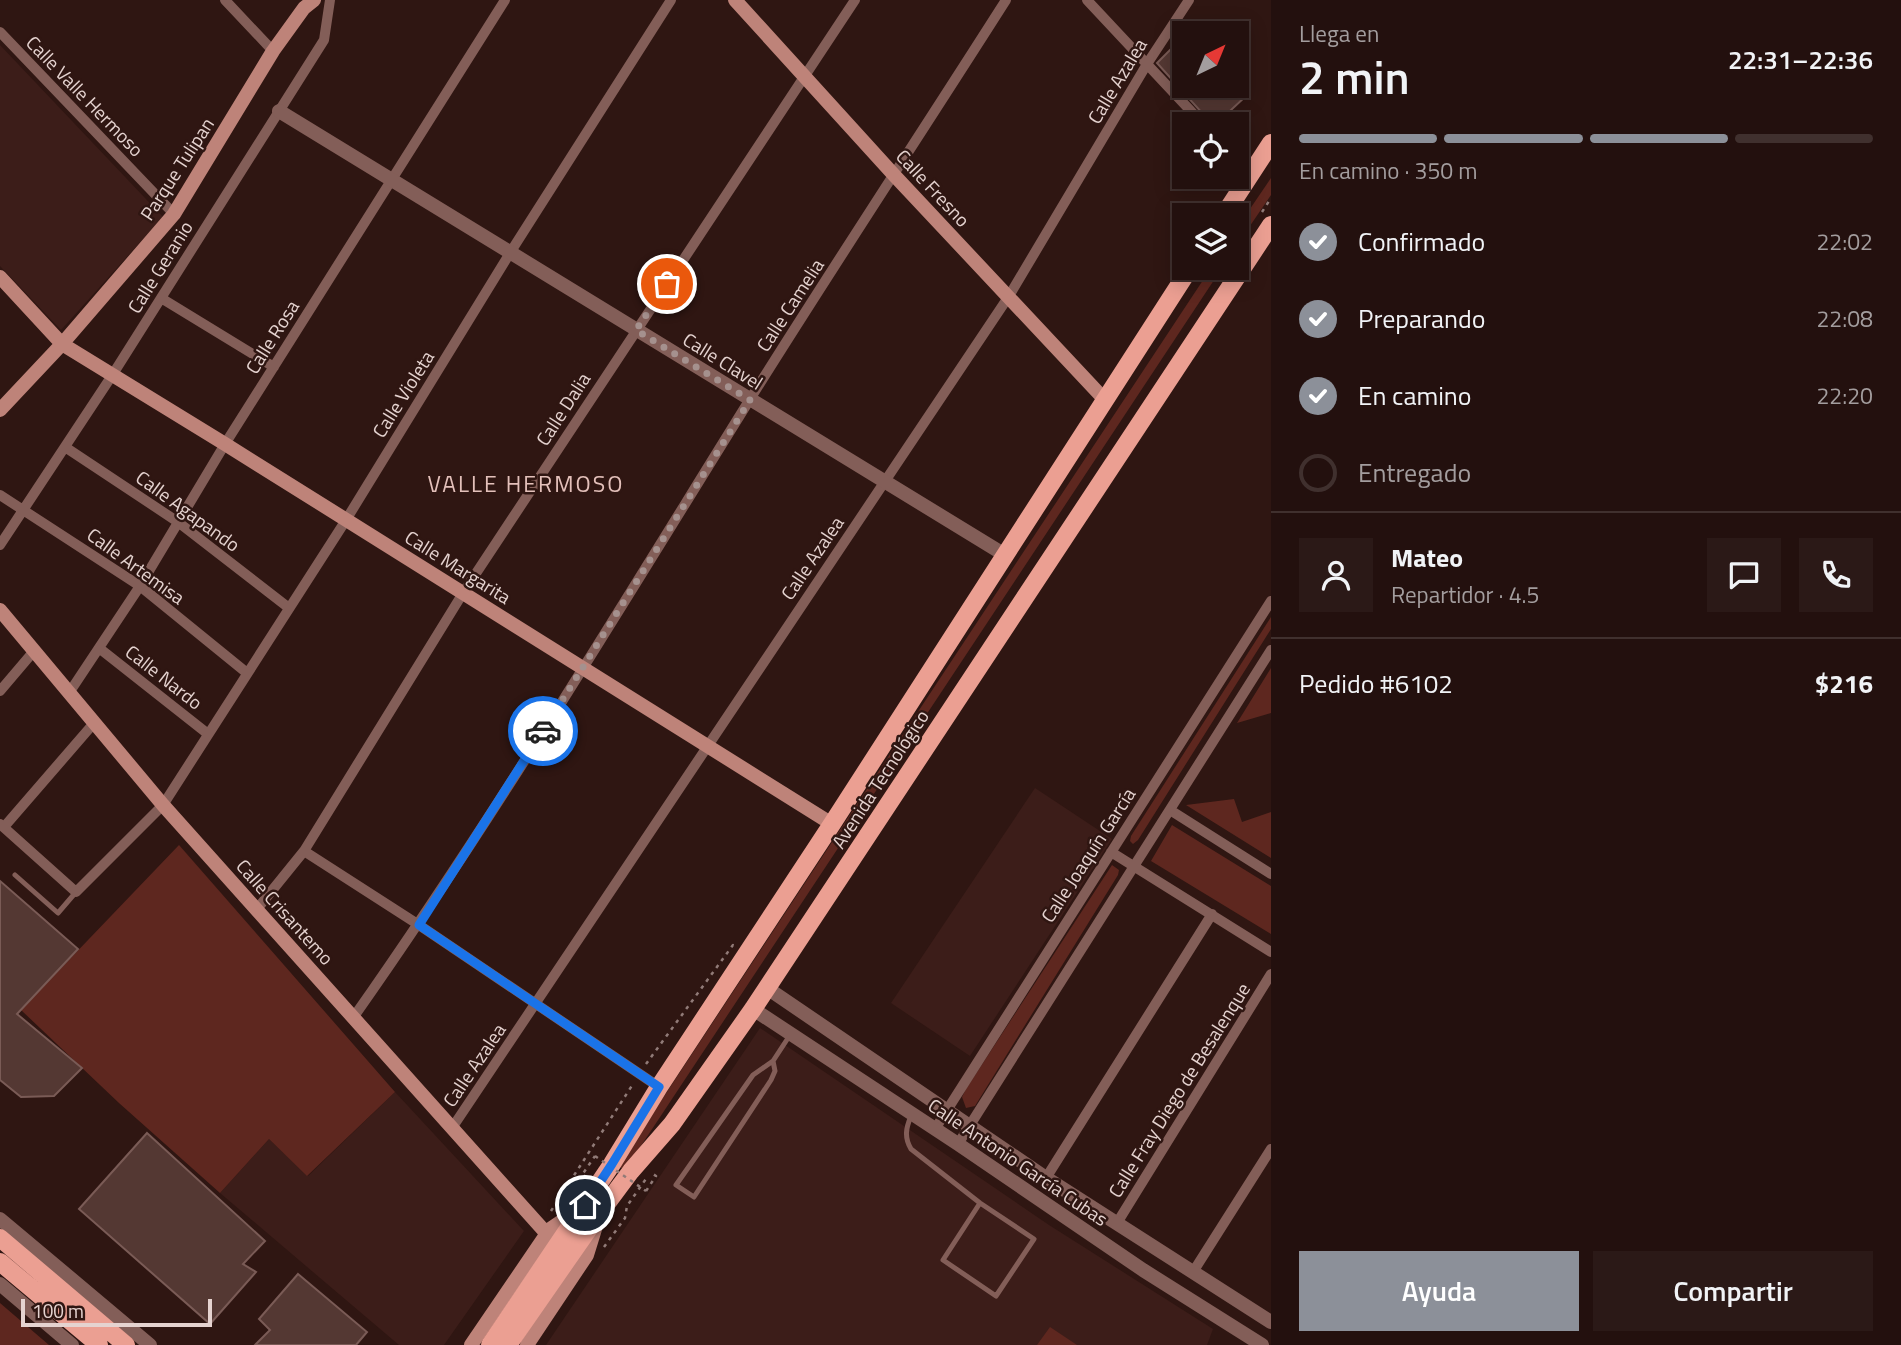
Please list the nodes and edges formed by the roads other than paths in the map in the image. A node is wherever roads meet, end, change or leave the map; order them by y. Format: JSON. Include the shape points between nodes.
{"nodes":[{"id":1,"x":225,"y":0,"type":"edge"},
{"id":2,"x":314,"y":0,"type":"edge"},
{"id":3,"x":330,"y":0,"type":"edge"},
{"id":4,"x":505,"y":0,"type":"edge"},
{"id":5,"x":671,"y":0,"type":"edge"},
{"id":6,"x":735,"y":0,"type":"edge"},
{"id":7,"x":855,"y":0,"type":"edge"},
{"id":8,"x":1006,"y":0,"type":"edge"},
{"id":9,"x":1087,"y":0,"type":"edge"},
{"id":10,"x":1189,"y":0,"type":"edge"},
{"id":11,"x":0,"y":32,"type":"edge"},
{"id":12,"x":273,"y":51,"type":"junction"},
{"id":13,"x":1147,"y":64,"type":"junction"},
{"id":14,"x":805,"y":76,"type":"junction"},
{"id":15,"x":279,"y":111,"type":"junction"},
{"id":16,"x":1192,"y":112,"type":"edge"},
{"id":17,"x":1268,"y":152,"type":"edge"},
{"id":18,"x":1251,"y":174,"type":"joint"},
{"id":19,"x":894,"y":175,"type":"junction"},
{"id":20,"x":390,"y":180,"type":"junction"},
{"id":21,"x":1232,"y":203,"type":"edge"},
{"id":22,"x":174,"y":215,"type":"junction"},
{"id":23,"x":1271,"y":225,"type":"edge"},
{"id":24,"x":510,"y":253,"type":"junction"},
{"id":25,"x":0,"y":277,"type":"edge"},
{"id":26,"x":1182,"y":280,"type":"edge"},
{"id":27,"x":1009,"y":296,"type":"junction"},
{"id":28,"x":161,"y":298,"type":"junction"},
{"id":29,"x":636,"y":330,"type":"junction"},
{"id":30,"x":62,"y":344,"type":"junction"},
{"id":31,"x":274,"y":367,"type":"junction"},
{"id":32,"x":113,"y":374,"type":"junction"},
{"id":33,"x":750,"y":400,"type":"junction"},
{"id":34,"x":1105,"y":400,"type":"junction"},
{"id":35,"x":0,"y":410,"type":"edge"},
{"id":36,"x":225,"y":443,"type":"junction"},
{"id":37,"x":65,"y":447,"type":"junction"},
{"id":38,"x":884,"y":481,"type":"junction"},
{"id":39,"x":0,"y":495,"type":"edge"},
{"id":40,"x":24,"y":509,"type":"junction"},
{"id":41,"x":346,"y":520,"type":"junction"},
{"id":42,"x":178,"y":522,"type":"junction"},
{"id":43,"x":0,"y":545,"type":"edge"},
{"id":44,"x":1005,"y":555,"type":"junction"},
{"id":45,"x":140,"y":586,"type":"junction"},
{"id":46,"x":463,"y":593,"type":"junction"},
{"id":47,"x":1271,"y":602,"type":"edge"},
{"id":48,"x":289,"y":608,"type":"junction"},
{"id":49,"x":0,"y":610,"type":"edge"},
{"id":50,"x":99,"y":648,"type":"junction"},
{"id":51,"x":1271,"y":650,"type":"edge"},
{"id":52,"x":34,"y":651,"type":"junction"},
{"id":53,"x":583,"y":669,"type":"junction"},
{"id":54,"x":247,"y":673,"type":"junction"},
{"id":55,"x":0,"y":691,"type":"edge"},
{"id":56,"x":69,"y":693,"type":"junction"},
{"id":57,"x":94,"y":723,"type":"junction"},
{"id":58,"x":208,"y":734,"type":"junction"},
{"id":59,"x":708,"y":746,"type":"junction"},
{"id":60,"x":163,"y":805,"type":"junction"},
{"id":61,"x":1170,"y":810,"type":"junction"},
{"id":62,"x":832,"y":824,"type":"junction"},
{"id":63,"x":2,"y":826,"type":"edge"},
{"id":64,"x":304,"y":851,"type":"junction"},
{"id":65,"x":1111,"y":852,"type":"junction"},
{"id":66,"x":1133,"y":867,"type":"junction"},
{"id":67,"x":15,"y":874,"type":"dead end"},
{"id":68,"x":1271,"y":874,"type":"edge"},
{"id":69,"x":76,"y":892,"type":"junction"},
{"id":70,"x":257,"y":909,"type":"junction"},
{"id":71,"x":1212,"y":914,"type":"junction"},
{"id":72,"x":419,"y":925,"type":"junction"},
{"id":73,"x":1271,"y":952,"type":"edge"},
{"id":74,"x":1271,"y":974,"type":"edge"},
{"id":75,"x":766,"y":988,"type":"junction"},
{"id":76,"x":536,"y":1004,"type":"junction"},
{"id":77,"x":753,"y":1009,"type":"junction"},
{"id":78,"x":353,"y":1018,"type":"junction"},
{"id":79,"x":791,"y":1034,"type":"junction"},
{"id":80,"x":773,"y":1061,"type":"junction"},
{"id":81,"x":885,"y":1069,"type":"junction"},
{"id":82,"x":659,"y":1087,"type":"junction"},
{"id":83,"x":872,"y":1087,"type":"junction"},
{"id":84,"x":945,"y":1111,"type":"junction"},
{"id":85,"x":912,"y":1114,"type":"junction"},
{"id":86,"x":969,"y":1127,"type":"junction"},
{"id":87,"x":452,"y":1128,"type":"junction"},
{"id":88,"x":935,"y":1129,"type":"junction"},
{"id":89,"x":958,"y":1144,"type":"junction"},
{"id":90,"x":1271,"y":1149,"type":"edge"},
{"id":91,"x":1045,"y":1178,"type":"junction"},
{"id":92,"x":980,"y":1203,"type":"junction"},
{"id":93,"x":592,"y":1210,"type":"junction"},
{"id":94,"x":0,"y":1219,"type":"edge"},
{"id":95,"x":1117,"y":1223,"type":"junction"},
{"id":96,"x":544,"y":1230,"type":"junction"},
{"id":97,"x":0,"y":1238,"type":"edge"},
{"id":98,"x":1157,"y":1249,"type":"junction"},
{"id":99,"x":0,"y":1262,"type":"edge"},
{"id":100,"x":1143,"y":1270,"type":"junction"},
{"id":101,"x":1193,"y":1272,"type":"junction"},
{"id":102,"x":0,"y":1284,"type":"edge"},
{"id":103,"x":1270,"y":1319,"type":"edge"},
{"id":104,"x":72,"y":1345,"type":"edge"},
{"id":105,"x":99,"y":1345,"type":"edge"},
{"id":106,"x":126,"y":1345,"type":"edge"},
{"id":107,"x":150,"y":1345,"type":"edge"},
{"id":108,"x":471,"y":1345,"type":"edge"},
{"id":109,"x":489,"y":1345,"type":"edge"},
{"id":110,"x":508,"y":1345,"type":"edge"},
{"id":111,"x":527,"y":1345,"type":"edge"},
{"id":112,"x":1262,"y":1345,"type":"edge"}],
"edges":[{"from":1,"to":12,"type":"street"},
{"from":2,"to":12,"type":"main road","name":"Parque Tulipan"},
{"from":3,"to":15,"type":"street","name":"Calle Geranio","via":[[324,40]]},
{"from":4,"to":20,"type":"street","name":"Calle Rosa"},
{"from":5,"to":24,"type":"street","name":"Calle Violeta"},
{"from":6,"to":14,"type":"main road","name":"Calle Fresno"},
{"from":7,"to":14,"type":"street","name":"Calle Dalia"},
{"from":8,"to":19,"type":"street","name":"Calle Camelia"},
{"from":9,"to":13,"type":"street"},
{"from":10,"to":13,"type":"street","name":"Calle Azalea"},
{"from":11,"to":22,"type":"street","name":"Calle Valle Hermoso"},
{"from":12,"to":22,"type":"main road","name":"Parque Tulipan"},
{"from":13,"to":16,"type":"street"},
{"from":13,"to":27,"type":"street","name":"Calle Azalea"},
{"from":14,"to":19,"type":"main road","name":"Calle Fresno"},
{"from":14,"to":29,"type":"street","name":"Calle Dalia"},
{"from":15,"to":20,"type":"street","name":"Calle Clavel"},
{"from":15,"to":28,"type":"street","name":"Calle Geranio"},
{"from":17,"to":18,"type":"main road"},
{"from":18,"to":21,"type":"main road"},
{"from":19,"to":27,"type":"main road","name":"Calle Fresno"},
{"from":19,"to":33,"type":"street","name":"Calle Camelia"},
{"from":20,"to":24,"type":"street","name":"Calle Clavel"},
{"from":20,"to":31,"type":"street","name":"Calle Rosa"},
{"from":22,"to":30,"type":"main road","name":"Parque Tulipan"},
{"from":23,"to":75,"type":"main road","name":"Avenida Tecnológico"},
{"from":24,"to":29,"type":"street","name":"Calle Clavel"},
{"from":24,"to":41,"type":"street","name":"Calle Violeta"},
{"from":25,"to":30,"type":"main road","name":"Calle Margarita"},
{"from":26,"to":34,"type":"main road","name":"Avenida Tecnológico"},
{"from":27,"to":34,"type":"main road","name":"Calle Fresno"},
{"from":27,"to":38,"type":"street","name":"Calle Azalea"},
{"from":28,"to":31,"type":"street"},
{"from":28,"to":32,"type":"street","name":"Calle Geranio"},
{"from":29,"to":33,"type":"street","name":"Calle Clavel"},
{"from":29,"to":46,"type":"street","name":"Calle Dalia"},
{"from":30,"to":32,"type":"main road","name":"Calle Margarita"},
{"from":30,"to":35,"type":"main road","name":"Parque Tulipan"},
{"from":31,"to":36,"type":"street","name":"Calle Rosa"},
{"from":32,"to":36,"type":"main road","name":"Calle Margarita"},
{"from":32,"to":37,"type":"street","name":"Calle Geranio"},
{"from":33,"to":38,"type":"street","name":"Calle Clavel"},
{"from":33,"to":53,"type":"street","name":"Calle Camelia"},
{"from":34,"to":44,"type":"main road","name":"Avenida Tecnológico"},
{"from":36,"to":41,"type":"main road","name":"Calle Margarita"},
{"from":36,"to":42,"type":"street","name":"Calle Rosa"},
{"from":37,"to":40,"type":"street","name":"Calle Geranio"},
{"from":37,"to":42,"type":"street","name":"Calle Agapando"},
{"from":38,"to":44,"type":"street","name":"Calle Clavel"},
{"from":38,"to":59,"type":"street","name":"Calle Azalea"},
{"from":39,"to":40,"type":"street","name":"Calle Artemisa"},
{"from":40,"to":43,"type":"street","name":"Calle Geranio"},
{"from":40,"to":45,"type":"street","name":"Calle Artemisa"},
{"from":41,"to":46,"type":"main road","name":"Calle Margarita"},
{"from":41,"to":48,"type":"street","name":"Calle Violeta"},
{"from":42,"to":45,"type":"street","name":"Calle Rosa"},
{"from":42,"to":48,"type":"street","name":"Calle Agapando"},
{"from":44,"to":62,"type":"main road","name":"Avenida Tecnológico"},
{"from":45,"to":50,"type":"street","name":"Calle Rosa"},
{"from":45,"to":54,"type":"street","name":"Calle Artemisa"},
{"from":46,"to":53,"type":"main road","name":"Calle Margarita"},
{"from":46,"to":64,"type":"street","name":"Calle Dalia"},
{"from":47,"to":65,"type":"street","name":"Calle Joaquín García"},
{"from":48,"to":54,"type":"street","name":"Calle Violeta"},
{"from":49,"to":52,"type":"main road","name":"Calle Crisantemo"},
{"from":50,"to":56,"type":"street","name":"Calle Rosa"},
{"from":50,"to":58,"type":"street","name":"Calle Nardo"},
{"from":51,"to":61,"type":"street"},
{"from":52,"to":55,"type":"street"},
{"from":52,"to":56,"type":"main road","name":"Calle Crisantemo"},
{"from":53,"to":59,"type":"main road","name":"Calle Margarita"},
{"from":53,"to":72,"type":"street","name":"Calle Camelia"},
{"from":54,"to":58,"type":"street","name":"Calle Violeta"},
{"from":56,"to":57,"type":"main road","name":"Calle Crisantemo"},
{"from":57,"to":60,"type":"main road","name":"Calle Crisantemo"},
{"from":57,"to":63,"type":"street"},
{"from":58,"to":60,"type":"street","name":"Calle Violeta"},
{"from":59,"to":62,"type":"main road","name":"Calle Margarita"},
{"from":59,"to":76,"type":"street","name":"Calle Azalea"},
{"from":60,"to":69,"type":"street","name":"Calle Violeta"},
{"from":60,"to":70,"type":"main road","name":"Calle Crisantemo"},
{"from":61,"to":66,"type":"street"},
{"from":61,"to":68,"type":"street"},
{"from":62,"to":82,"type":"main road","name":"Avenida Tecnológico"},
{"from":63,"to":69,"type":"street"},
{"from":64,"to":70,"type":"street","name":"Calle Dalia"},
{"from":64,"to":72,"type":"street"},
{"from":65,"to":66,"type":"street"},
{"from":65,"to":84,"type":"street","name":"Calle Joaquín García"},
{"from":66,"to":71,"type":"street"},
{"from":66,"to":86,"type":"street"},
{"from":67,"to":69,"type":"lane","via":[[58,913]]},
{"from":70,"to":78,"type":"main road","name":"Calle Crisantemo"},
{"from":71,"to":73,"type":"street"},
{"from":71,"to":91,"type":"street"},
{"from":72,"to":76,"type":"street"},
{"from":72,"to":78,"type":"street","name":"Calle Camelia"},
{"from":74,"to":95,"type":"street","name":"Calle Fray Diego de Besalenque"},
{"from":75,"to":77,"type":"main road","name":"Avenida Tecnológico"},
{"from":75,"to":81,"type":"street","name":"Calle Antonio García Cubas"},
{"from":76,"to":82,"type":"street"},
{"from":76,"to":87,"type":"street","name":"Calle Azalea"},
{"from":77,"to":79,"type":"street","name":"Calle Antonio García Cubas"},
{"from":77,"to":93,"type":"main road","name":"Avenida Tecnológico","via":[[672,1124]]},
{"from":78,"to":87,"type":"main road","name":"Calle Crisantemo"},
{"from":79,"to":80,"type":"lane"},
{"from":79,"to":83,"type":"street","name":"Calle Antonio García Cubas"},
{"from":80,"to":80,"type":"lane","via":[[754,1074],[676,1185],[694,1197],[771,1080]]},
{"from":81,"to":83,"type":"street"},
{"from":81,"to":84,"type":"street","name":"Calle Antonio García Cubas"},
{"from":82,"to":93,"type":"main road","name":"Avenida Tecnológico","via":[[612,1164]]},
{"from":83,"to":85,"type":"street","name":"Calle Antonio García Cubas"},
{"from":84,"to":86,"type":"street","name":"Calle Antonio García Cubas"},
{"from":84,"to":88,"type":"street","name":"Calle Joaquín García"},
{"from":85,"to":88,"type":"street","name":"Calle Antonio García Cubas"},
{"from":85,"to":92,"type":"lane","via":[[906,1126],[911,1149]]},
{"from":86,"to":89,"type":"street"},
{"from":86,"to":91,"type":"street","name":"Calle Antonio García Cubas"},
{"from":87,"to":96,"type":"main road","name":"Calle Crisantemo"},
{"from":88,"to":89,"type":"street","name":"Calle Antonio García Cubas"},
{"from":89,"to":100,"type":"street","name":"Calle Antonio García Cubas"},
{"from":90,"to":101,"type":"street"},
{"from":91,"to":95,"type":"street","name":"Calle Antonio García Cubas"},
{"from":92,"to":92,"type":"lane","via":[[1034,1240],[996,1296],[943,1259]]},
{"from":93,"to":96,"type":"main road"},
{"from":93,"to":109,"type":"main road","name":"Avenida Tecnológico"},
{"from":93,"to":110,"type":"main road","name":"Avenida Tecnológico"},
{"from":93,"to":111,"type":"main road","via":[[587,1255]]},
{"from":94,"to":107,"type":"street"},
{"from":95,"to":98,"type":"street","name":"Calle Antonio García Cubas"},
{"from":96,"to":108,"type":"main road"},
{"from":97,"to":106,"type":"main road"},
{"from":98,"to":100,"type":"street"},
{"from":98,"to":101,"type":"street","name":"Calle Antonio García Cubas"},
{"from":99,"to":105,"type":"main road"},
{"from":100,"to":112,"type":"street","name":"Calle Antonio García Cubas"},
{"from":101,"to":103,"type":"street","name":"Calle Antonio García Cubas"},
{"from":102,"to":104,"type":"street"}]}
